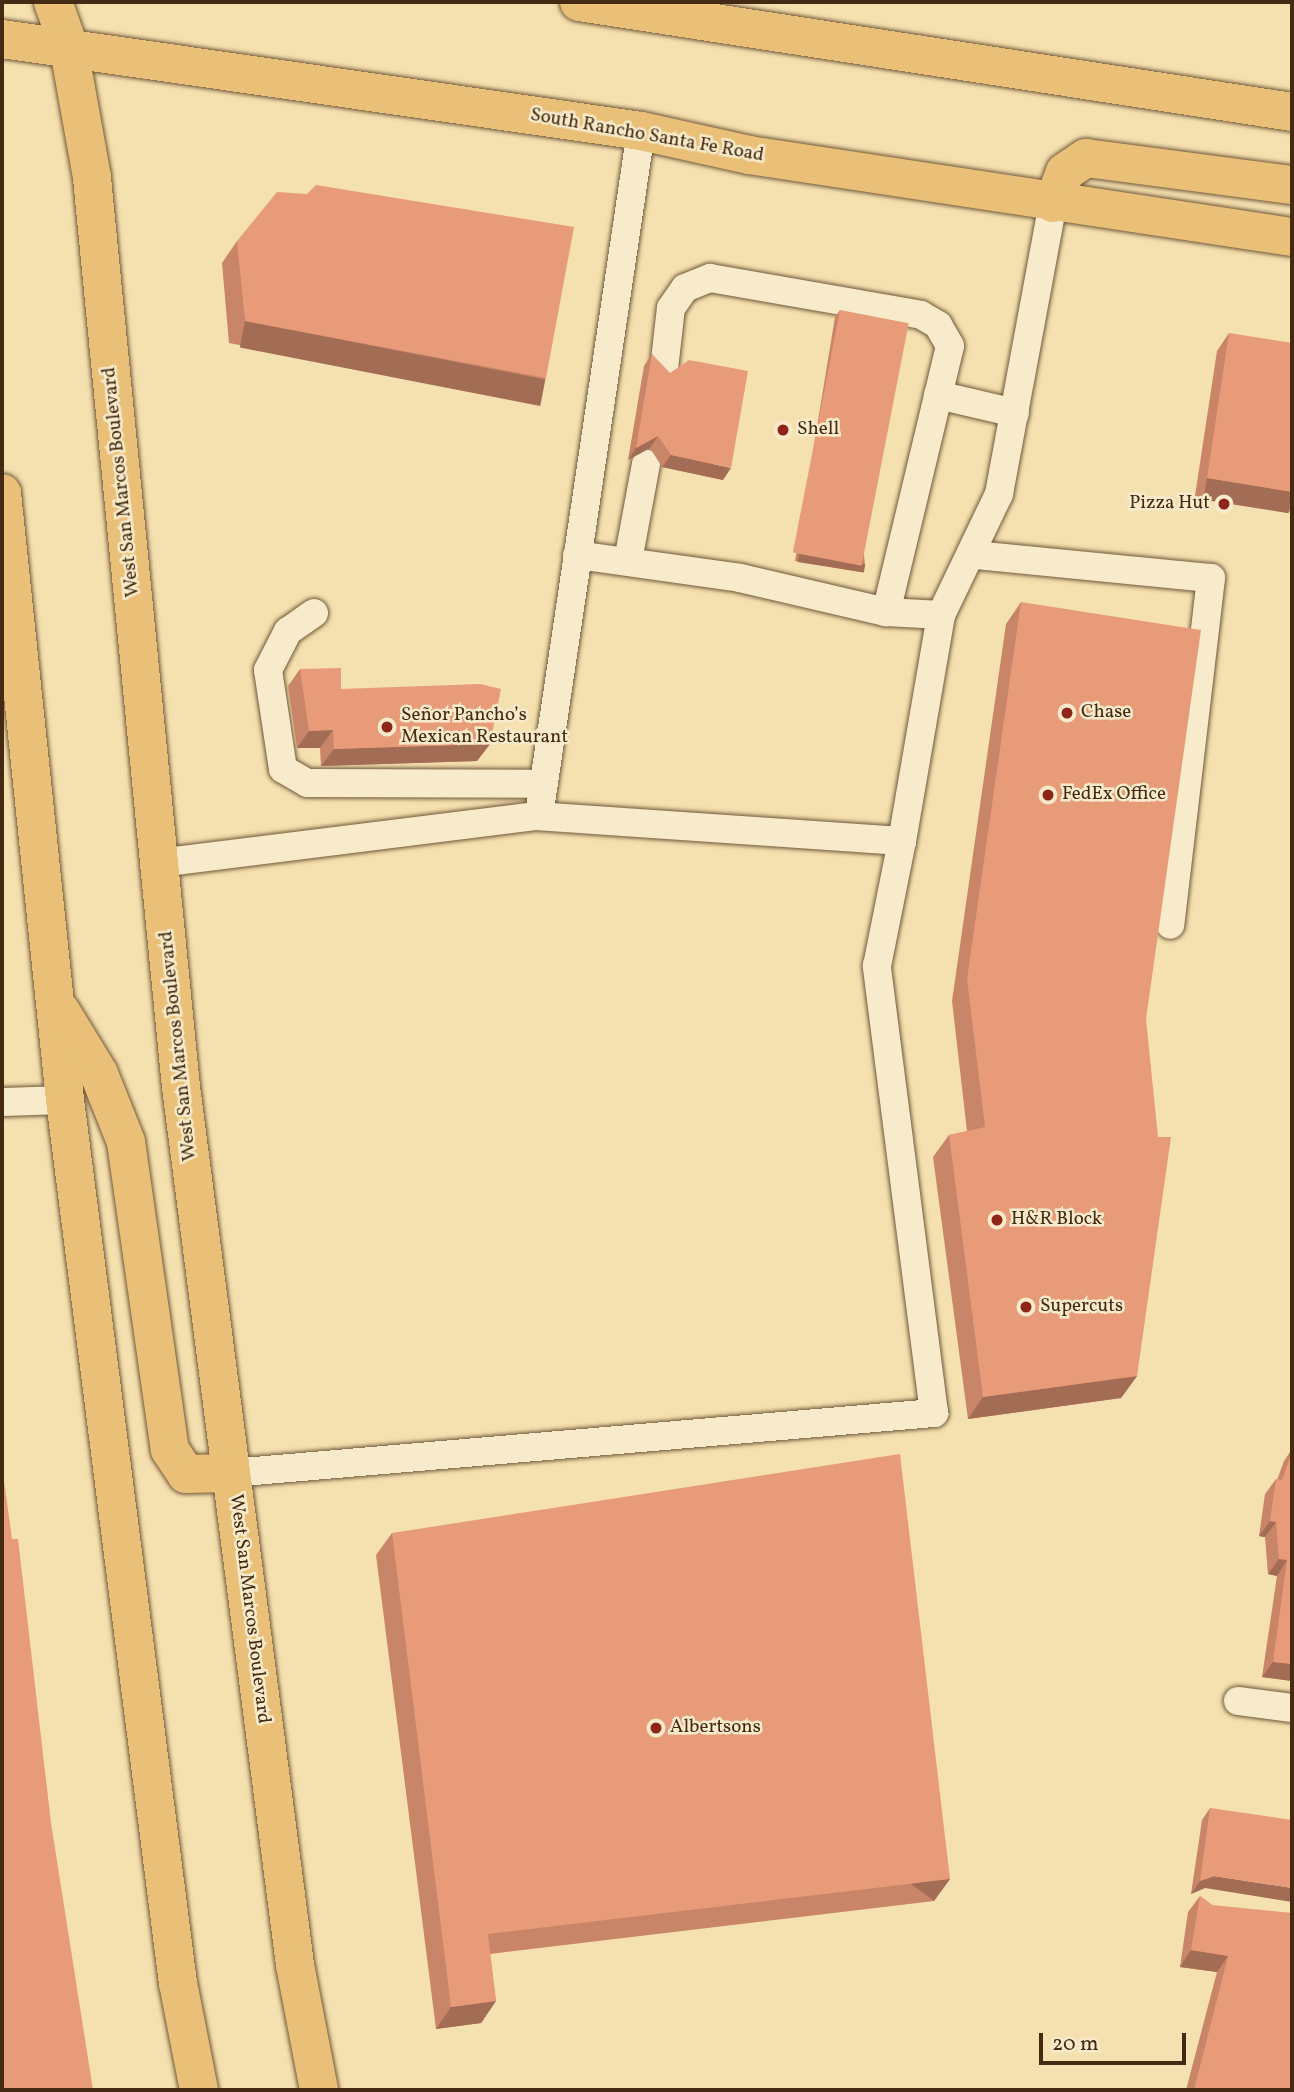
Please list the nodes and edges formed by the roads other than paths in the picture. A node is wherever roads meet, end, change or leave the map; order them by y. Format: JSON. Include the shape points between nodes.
{"nodes":[{"id":1,"x":52,"y":2,"type":"edge"},
{"id":2,"x":589,"y":3,"type":"edge"},
{"id":3,"x":2,"y":38,"type":"edge"},
{"id":4,"x":68,"y":44,"type":"junction"},
{"id":5,"x":1292,"y":112,"type":"edge"},
{"id":6,"x":641,"y":131,"type":"junction"},
{"id":7,"x":1292,"y":185,"type":"edge"},
{"id":8,"x":1053,"y":203,"type":"junction"},
{"id":9,"x":1292,"y":237,"type":"edge"},
{"id":10,"x":664,"y":369,"type":"edge"},
{"id":11,"x":938,"y":395,"type":"junction"},
{"id":12,"x":1015,"y":413,"type":"junction"},
{"id":13,"x":646,"y":464,"type":"edge"},
{"id":14,"x":2,"y":493,"type":"edge"},
{"id":15,"x":577,"y":555,"type":"junction"},
{"id":16,"x":975,"y":555,"type":"junction"},
{"id":17,"x":628,"y":561,"type":"junction"},
{"id":18,"x":8,"y":600,"type":"edge"},
{"id":19,"x":886,"y":612,"type":"junction"},
{"id":20,"x":314,"y":613,"type":"dead end"},
{"id":21,"x":941,"y":615,"type":"junction"},
{"id":22,"x":543,"y":783,"type":"junction"},
{"id":23,"x":538,"y":816,"type":"junction"},
{"id":24,"x":902,"y":841,"type":"junction"},
{"id":25,"x":159,"y":863,"type":"junction"},
{"id":26,"x":1170,"y":925,"type":"dead end"},
{"id":27,"x":55,"y":1002,"type":"junction"},
{"id":28,"x":65,"y":1100,"type":"junction"},
{"id":29,"x":2,"y":1102,"type":"edge"},
{"id":30,"x":232,"y":1473,"type":"junction"},
{"id":31,"x":1238,"y":1701,"type":"dead end"},
{"id":32,"x":1292,"y":1708,"type":"edge"},
{"id":33,"x":199,"y":2090,"type":"edge"},
{"id":34,"x":319,"y":2090,"type":"edge"}],
"edges":[{"from":1,"to":4,"type":"main road","name":"West San Marcos Boulevard"},
{"from":2,"to":5,"type":"main road"},
{"from":3,"to":4,"type":"main road","name":"South Rancho Santa Fe Road"},
{"from":4,"to":6,"type":"main road","name":"South Rancho Santa Fe Road"},
{"from":4,"to":25,"type":"main road","name":"West San Marcos Boulevard","via":[[92,178]]},
{"from":6,"to":8,"type":"main road","name":"South Rancho Santa Fe Road","via":[[750,155]]},
{"from":6,"to":15,"type":"lane"},
{"from":7,"to":8,"type":"main road","via":[[1087,158],[1065,172]]},
{"from":8,"to":9,"type":"main road","name":"South Rancho Santa Fe Road"},
{"from":8,"to":12,"type":"lane"},
{"from":10,"to":11,"type":"lane","via":[[671,308],[685,288],[710,278],[921,315],[938,325],[950,346]]},
{"from":11,"to":12,"type":"lane"},
{"from":11,"to":19,"type":"lane"},
{"from":12,"to":16,"type":"lane","via":[[999,494]]},
{"from":13,"to":17,"type":"lane"},
{"from":14,"to":18,"type":"main road"},
{"from":15,"to":17,"type":"lane"},
{"from":15,"to":22,"type":"lane"},
{"from":16,"to":21,"type":"lane"},
{"from":16,"to":26,"type":"lane","via":[[1211,578]]},
{"from":17,"to":19,"type":"lane","via":[[740,578]]},
{"from":18,"to":27,"type":"main road"},
{"from":19,"to":21,"type":"lane"},
{"from":20,"to":22,"type":"lane","via":[[288,631],[268,670],[283,769],[307,783]]},
{"from":21,"to":24,"type":"lane"},
{"from":22,"to":23,"type":"lane"},
{"from":23,"to":24,"type":"lane"},
{"from":23,"to":25,"type":"lane"},
{"from":24,"to":30,"type":"lane","via":[[877,966],[934,1413]]},
{"from":25,"to":30,"type":"main road","name":"West San Marcos Boulevard"},
{"from":27,"to":28,"type":"main road"},
{"from":27,"to":30,"type":"main road","via":[[99,1074],[126,1142],[170,1450],[186,1474]]},
{"from":28,"to":29,"type":"lane"},
{"from":28,"to":33,"type":"main road","via":[[178,1983]]},
{"from":30,"to":34,"type":"main road","name":"West San Marcos Boulevard","via":[[295,1965]]},
{"from":31,"to":32,"type":"lane"}]}
